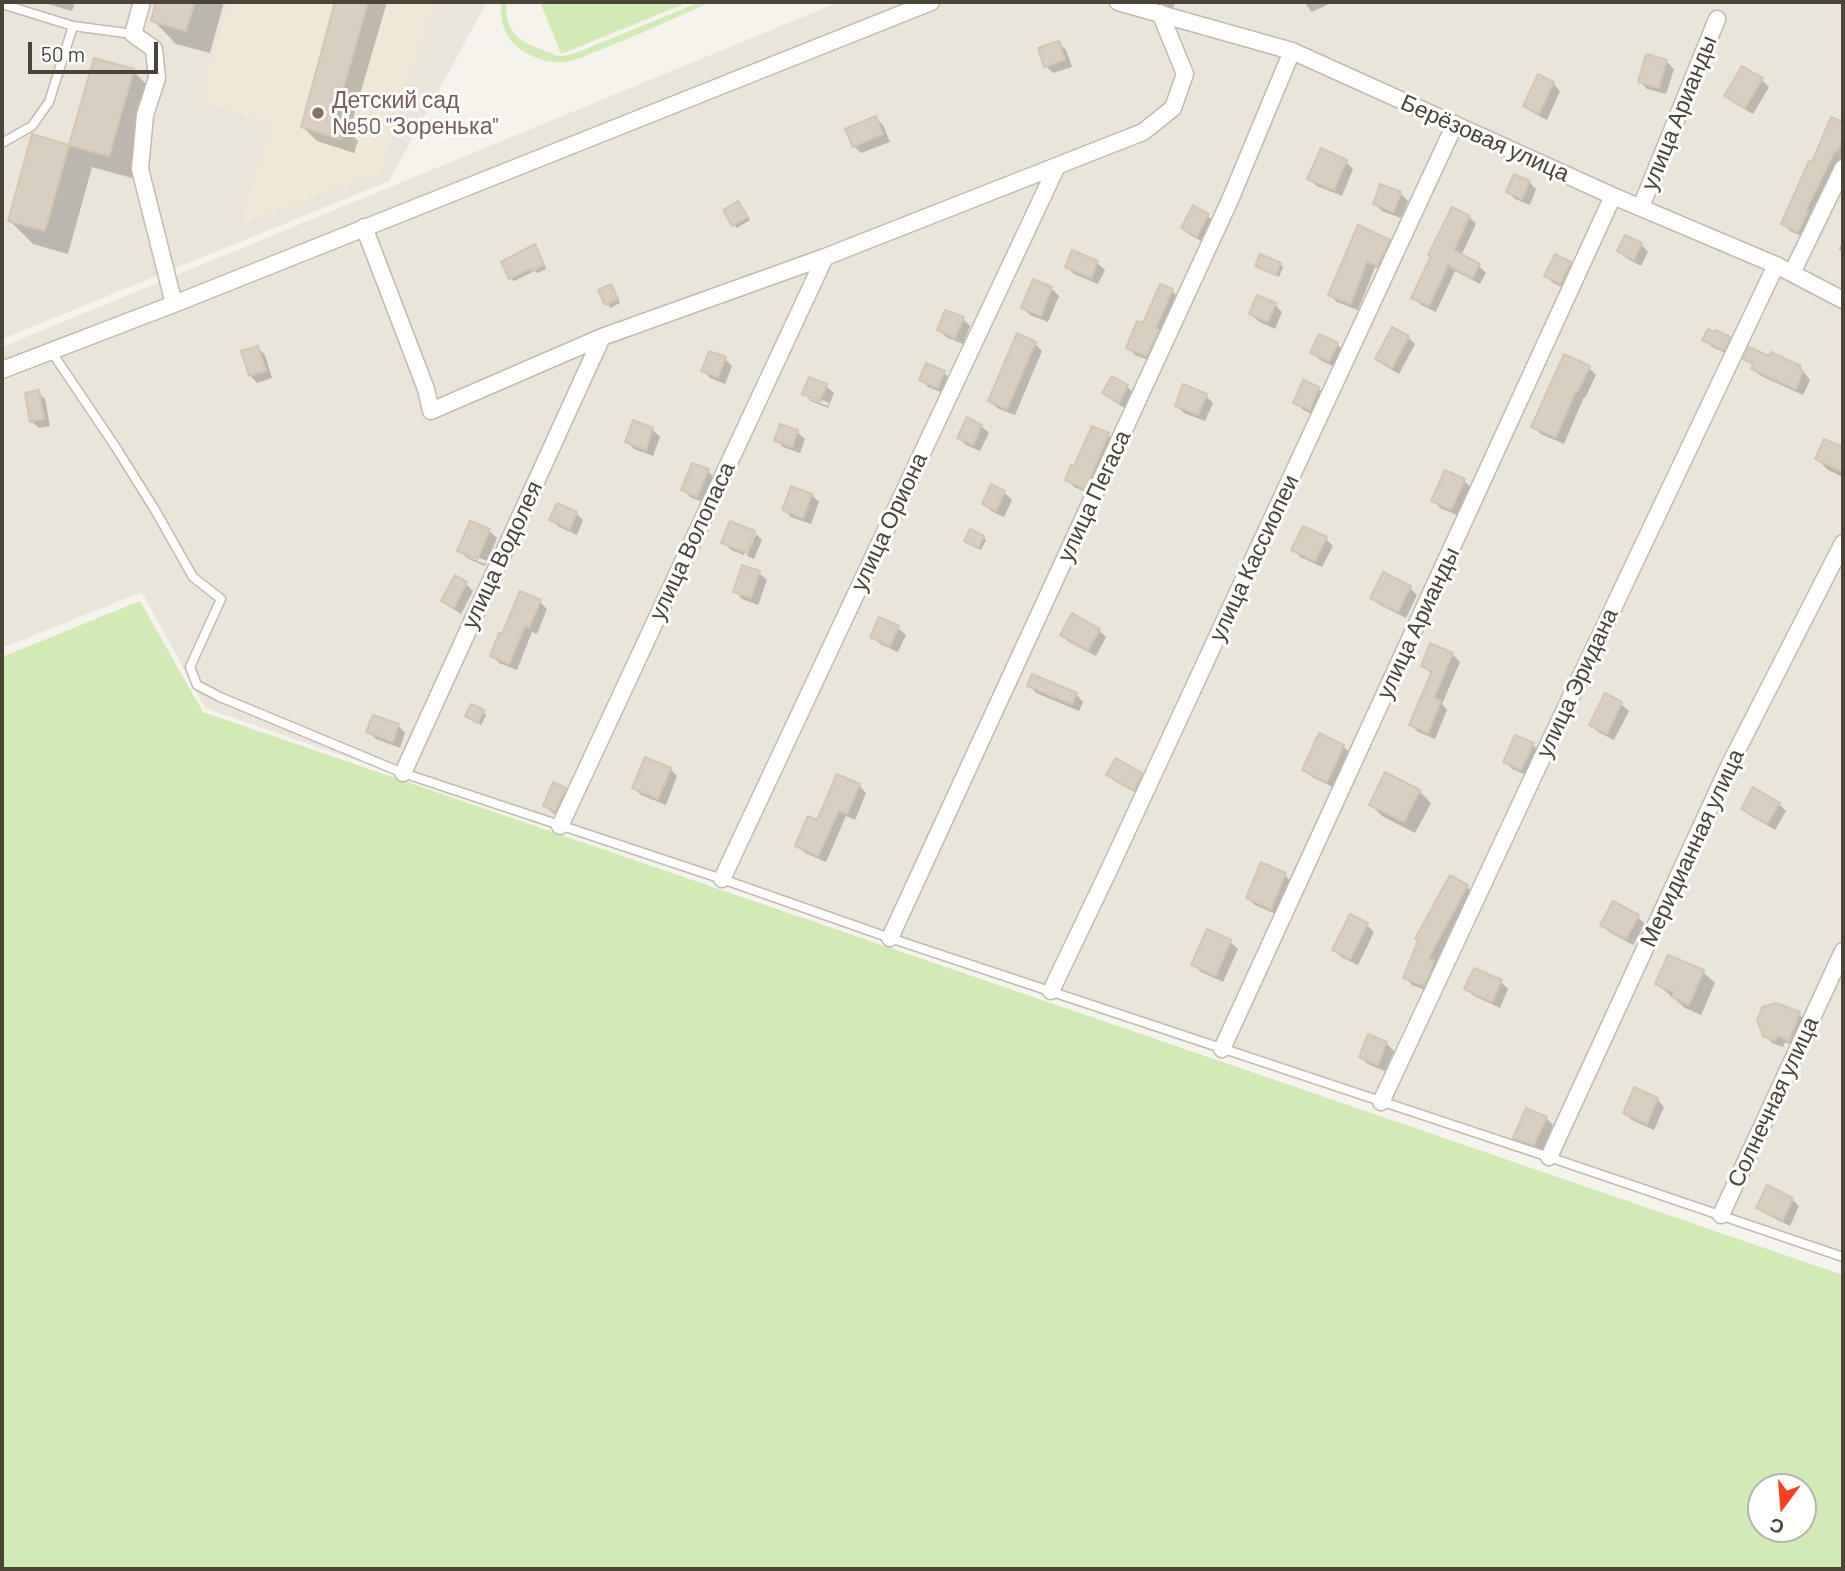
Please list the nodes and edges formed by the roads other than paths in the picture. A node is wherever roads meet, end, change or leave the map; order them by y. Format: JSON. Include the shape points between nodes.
{"nodes":[{"id":1,"x":142,"y":2,"type":"edge"},
{"id":2,"x":931,"y":2,"type":"edge"},
{"id":3,"x":1118,"y":2,"type":"edge"},
{"id":4,"x":2,"y":4,"type":"edge"},
{"id":5,"x":1160,"y":13,"type":"junction"},
{"id":6,"x":1717,"y":19,"type":"dead end"},
{"id":7,"x":73,"y":26,"type":"junction"},
{"id":8,"x":133,"y":34,"type":"junction"},
{"id":9,"x":1292,"y":51,"type":"junction"},
{"id":10,"x":1455,"y":124,"type":"junction"},
{"id":11,"x":2,"y":143,"type":"edge"},
{"id":12,"x":1057,"y":166,"type":"junction"},
{"id":13,"x":1843,"y":168,"type":"edge"},
{"id":14,"x":1613,"y":196,"type":"junction"},
{"id":15,"x":1641,"y":207,"type":"junction"},
{"id":16,"x":364,"y":227,"type":"junction"},
{"id":17,"x":825,"y":257,"type":"junction"},
{"id":18,"x":1776,"y":265,"type":"junction"},
{"id":19,"x":1792,"y":273,"type":"junction"},
{"id":20,"x":1843,"y":300,"type":"edge"},
{"id":21,"x":174,"y":304,"type":"junction"},
{"id":22,"x":602,"y":337,"type":"junction"},
{"id":23,"x":51,"y":351,"type":"junction"},
{"id":24,"x":2,"y":370,"type":"edge"},
{"id":25,"x":1843,"y":543,"type":"edge"},
{"id":26,"x":403,"y":773,"type":"junction"},
{"id":27,"x":560,"y":826,"type":"junction"},
{"id":28,"x":722,"y":878,"type":"junction"},
{"id":29,"x":890,"y":938,"type":"junction"},
{"id":30,"x":1843,"y":951,"type":"edge"},
{"id":31,"x":1051,"y":991,"type":"junction"},
{"id":32,"x":1222,"y":1049,"type":"junction"},
{"id":33,"x":1381,"y":1102,"type":"junction"},
{"id":34,"x":1549,"y":1157,"type":"junction"},
{"id":35,"x":1721,"y":1214,"type":"junction"},
{"id":36,"x":1843,"y":1257,"type":"edge"}],
"edges":[{"from":1,"to":8,"type":"street"},
{"from":2,"to":16,"type":"street"},
{"from":3,"to":5,"type":"street","name":"Берёзовая улица"},
{"from":4,"to":7,"type":"lane"},
{"from":5,"to":9,"type":"street","name":"Берёзовая улица"},
{"from":5,"to":12,"type":"street","via":[[1185,74],[1173,108],[1143,132]]},
{"from":6,"to":15,"type":"street","name":"улица Арианды"},
{"from":7,"to":8,"type":"lane"},
{"from":7,"to":11,"type":"lane","via":[[49,102],[33,126]]},
{"from":8,"to":21,"type":"street","via":[[154,49],[157,78],[145,115],[140,169]]},
{"from":9,"to":10,"type":"street","name":"Берёзовая улица"},
{"from":9,"to":29,"type":"street","name":"улица Пегаса","via":[[1230,200]]},
{"from":10,"to":14,"type":"street","name":"Берёзовая улица"},
{"from":10,"to":31,"type":"street","name":"улица Кассиопеи"},
{"from":12,"to":17,"type":"street"},
{"from":12,"to":28,"type":"street","name":"улица Ориона"},
{"from":13,"to":19,"type":"street"},
{"from":14,"to":15,"type":"street","name":"Берёзовая улица"},
{"from":14,"to":32,"type":"street","name":"улица Арианды"},
{"from":15,"to":18,"type":"street","name":"Берёзовая улица"},
{"from":16,"to":21,"type":"street"},
{"from":16,"to":22,"type":"street","via":[[431,411]]},
{"from":17,"to":22,"type":"street"},
{"from":17,"to":27,"type":"street","name":"улица Волопаса"},
{"from":18,"to":19,"type":"street","name":"Берёзовая улица"},
{"from":18,"to":33,"type":"street","name":"улица Эридана"},
{"from":19,"to":20,"type":"street","name":"Берёзовая улица"},
{"from":21,"to":23,"type":"street"},
{"from":22,"to":26,"type":"street","name":"улица Водолея"},
{"from":23,"to":24,"type":"street"},
{"from":23,"to":26,"type":"lane","via":[[193,577],[221,599],[190,667],[197,685]]},
{"from":25,"to":34,"type":"street","name":"Меридианная улица","via":[[1729,766]]},
{"from":26,"to":27,"type":"lane"},
{"from":27,"to":28,"type":"lane"},
{"from":28,"to":29,"type":"lane"},
{"from":29,"to":31,"type":"lane"},
{"from":30,"to":35,"type":"street","name":"Солнечная улица"},
{"from":31,"to":32,"type":"lane"},
{"from":32,"to":33,"type":"lane"},
{"from":33,"to":34,"type":"lane"},
{"from":34,"to":35,"type":"lane"},
{"from":35,"to":36,"type":"lane"}]}
